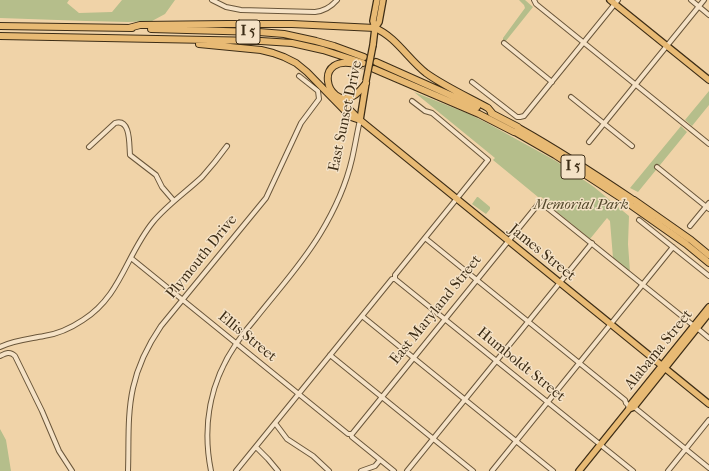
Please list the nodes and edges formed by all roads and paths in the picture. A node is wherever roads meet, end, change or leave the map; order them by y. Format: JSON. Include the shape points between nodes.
{"nodes":[{"id":1,"x":212,"y":0,"type":"edge"},
{"id":2,"x":337,"y":0,"type":"edge"},
{"id":3,"x":377,"y":0,"type":"edge"},
{"id":4,"x":383,"y":0,"type":"edge"},
{"id":5,"x":534,"y":0,"type":"edge"},
{"id":6,"x":691,"y":0,"type":"edge"},
{"id":7,"x":704,"y":0,"type":"edge"},
{"id":8,"x":615,"y":1,"type":"edge"},
{"id":9,"x":698,"y":6,"type":"junction"},
{"id":10,"x":709,"y":15,"type":"edge"},
{"id":11,"x":0,"y":26,"type":"edge"},
{"id":12,"x":129,"y":28,"type":"junction"},
{"id":13,"x":375,"y":28,"type":"junction"},
{"id":14,"x":0,"y":36,"type":"edge"},
{"id":15,"x":182,"y":40,"type":"junction"},
{"id":16,"x":504,"y":43,"type":"dead end"},
{"id":17,"x":584,"y":43,"type":"junction"},
{"id":18,"x":667,"y":46,"type":"junction"},
{"id":19,"x":363,"y":62,"type":"junction"},
{"id":20,"x":376,"y":62,"type":"tunnel mouth"},
{"id":21,"x":374,"y":69,"type":"tunnel mouth"},
{"id":22,"x":299,"y":76,"type":"dead end"},
{"id":23,"x":709,"y":80,"type":"edge"},
{"id":24,"x":366,"y":82,"type":"junction"},
{"id":25,"x":472,"y":82,"type":"dead end"},
{"id":26,"x":552,"y":82,"type":"junction"},
{"id":27,"x":635,"y":84,"type":"junction"},
{"id":28,"x":334,"y":94,"type":"junction"},
{"id":29,"x":571,"y":97,"type":"dead end"},
{"id":30,"x":412,"y":101,"type":"dead end"},
{"id":31,"x":493,"y":114,"type":"junction"},
{"id":32,"x":360,"y":120,"type":"junction"},
{"id":33,"x":604,"y":124,"type":"junction"},
{"id":34,"x":517,"y":130,"type":"junction"},
{"id":35,"x":589,"y":142,"type":"dead end"},
{"id":36,"x":709,"y":144,"type":"edge"},
{"id":37,"x":227,"y":146,"type":"dead end"},
{"id":38,"x":632,"y":146,"type":"dead end"},
{"id":39,"x":90,"y":147,"type":"dead end"},
{"id":40,"x":658,"y":167,"type":"dead end"},
{"id":41,"x":457,"y":199,"type":"junction"},
{"id":42,"x":174,"y":201,"type":"junction"},
{"id":43,"x":632,"y":202,"type":"junction"},
{"id":44,"x":708,"y":206,"type":"edge"},
{"id":45,"x":639,"y":220,"type":"dead end"},
{"id":46,"x":690,"y":226,"type":"dead end"},
{"id":47,"x":425,"y":238,"type":"junction"},
{"id":48,"x":508,"y":241,"type":"junction"},
{"id":49,"x":592,"y":243,"type":"junction"},
{"id":50,"x":673,"y":247,"type":"junction"},
{"id":51,"x":709,"y":255,"type":"edge"},
{"id":52,"x":131,"y":258,"type":"junction"},
{"id":53,"x":709,"y":263,"type":"edge"},
{"id":54,"x":709,"y":276,"type":"edge"},
{"id":55,"x":394,"y":278,"type":"junction"},
{"id":56,"x":477,"y":279,"type":"junction"},
{"id":57,"x":560,"y":282,"type":"junction"},
{"id":58,"x":643,"y":284,"type":"junction"},
{"id":59,"x":183,"y":300,"type":"junction"},
{"id":60,"x":709,"y":307,"type":"edge"},
{"id":61,"x":709,"y":314,"type":"edge"},
{"id":62,"x":362,"y":316,"type":"junction"},
{"id":63,"x":445,"y":319,"type":"junction"},
{"id":64,"x":528,"y":322,"type":"junction"},
{"id":65,"x":611,"y":324,"type":"junction"},
{"id":66,"x":695,"y":327,"type":"junction"},
{"id":67,"x":709,"y":338,"type":"edge"},
{"id":68,"x":236,"y":343,"type":"junction"},
{"id":69,"x":0,"y":347,"type":"edge"},
{"id":70,"x":330,"y":355,"type":"junction"},
{"id":71,"x":0,"y":356,"type":"edge"},
{"id":72,"x":413,"y":358,"type":"junction"},
{"id":73,"x":496,"y":361,"type":"junction"},
{"id":74,"x":579,"y":363,"type":"junction"},
{"id":75,"x":663,"y":367,"type":"junction"},
{"id":76,"x":299,"y":394,"type":"junction"},
{"id":77,"x":382,"y":397,"type":"junction"},
{"id":78,"x":465,"y":400,"type":"junction"},
{"id":79,"x":548,"y":402,"type":"junction"},
{"id":80,"x":709,"y":404,"type":"edge"},
{"id":81,"x":631,"y":408,"type":"junction"},
{"id":82,"x":709,"y":420,"type":"edge"},
{"id":83,"x":276,"y":423,"type":"junction"},
{"id":84,"x":350,"y":435,"type":"junction"},
{"id":85,"x":433,"y":438,"type":"junction"},
{"id":86,"x":516,"y":442,"type":"junction"},
{"id":87,"x":600,"y":445,"type":"junction"},
{"id":88,"x":256,"y":447,"type":"junction"},
{"id":89,"x":686,"y":449,"type":"junction"},
{"id":90,"x":380,"y":460,"type":"junction"},
{"id":91,"x":709,"y":468,"type":"edge"},
{"id":92,"x":72,"y":471,"type":"edge"},
{"id":93,"x":128,"y":471,"type":"edge"},
{"id":94,"x":211,"y":471,"type":"edge"},
{"id":95,"x":236,"y":471,"type":"edge"},
{"id":96,"x":278,"y":471,"type":"edge"},
{"id":97,"x":329,"y":471,"type":"edge"},
{"id":98,"x":361,"y":471,"type":"edge"},
{"id":99,"x":394,"y":471,"type":"edge"},
{"id":100,"x":407,"y":471,"type":"edge"},
{"id":101,"x":473,"y":471,"type":"edge"},
{"id":102,"x":492,"y":471,"type":"edge"},
{"id":103,"x":553,"y":471,"type":"edge"},
{"id":104,"x":579,"y":471,"type":"edge"},
{"id":105,"x":633,"y":471,"type":"edge"},
{"id":106,"x":668,"y":471,"type":"edge"}],
"edges":[{"from":1,"to":2,"type":"street","via":[[226,7],[241,10],[315,12],[327,9]]},
{"from":3,"to":13,"type":"main road","name":"East Sunset Drive","via":[[373,21]]},
{"from":4,"to":13,"type":"main road","name":"East Sunset Drive","via":[[379,22]]},
{"from":5,"to":17,"type":"street"},
{"from":6,"to":9,"type":"street"},
{"from":7,"to":9,"type":"street"},
{"from":8,"to":17,"type":"street"},
{"from":8,"to":18,"type":"main road"},
{"from":9,"to":10,"type":"street"},
{"from":9,"to":18,"type":"street"},
{"from":11,"to":12,"type":"highway","number":"I 5"},
{"from":12,"to":13,"type":"highway","via":[[140,25],[292,24]]},
{"from":12,"to":19,"type":"highway","number":"I 5","via":[[284,34],[334,46]]},
{"from":13,"to":24,"type":"main road","name":"East Sunset Drive","bridge":true},
{"from":13,"to":31,"type":"highway","via":[[390,38],[426,73],[488,108]]},
{"from":14,"to":15,"type":"highway","number":"I 5"},
{"from":15,"to":19,"type":"highway","number":"I 5","via":[[292,43]]},
{"from":15,"to":32,"type":"highway","via":[[273,52],[301,67],[351,117]]},
{"from":16,"to":26,"type":"street"},
{"from":17,"to":26,"type":"street"},
{"from":17,"to":27,"type":"street"},
{"from":18,"to":23,"type":"main road"},
{"from":18,"to":27,"type":"street"},
{"from":19,"to":28,"type":"highway","via":[[339,63],[330,70],[328,85]]},
{"from":20,"to":31,"type":"highway","number":"I 5"},
{"from":21,"to":34,"type":"highway","number":"I 5"},
{"from":22,"to":59,"type":"street","name":"Plymouth Drive","via":[[318,91],[319,99],[301,123],[266,198]]},
{"from":24,"to":28,"type":"highway","via":[[352,96],[343,98]]},
{"from":24,"to":32,"type":"main road","name":"East Sunset Drive"},
{"from":25,"to":26,"type":"street","via":[[520,117],[526,114]]},
{"from":27,"to":33,"type":"street"},
{"from":27,"to":36,"type":"street"},
{"from":28,"to":32,"type":"highway"},
{"from":29,"to":33,"type":"street"},
{"from":30,"to":41,"type":"street","via":[[432,113],[488,160]]},
{"from":31,"to":34,"type":"highway","number":"I 5"},
{"from":32,"to":41,"type":"main road","name":"James Street"},
{"from":32,"to":68,"type":"street","name":"East Sunset Drive","via":[[347,175],[324,228],[301,263]]},
{"from":33,"to":35,"type":"street"},
{"from":33,"to":38,"type":"street"},
{"from":34,"to":43,"type":"highway","number":"I 5","via":[[571,158]]},
{"from":37,"to":42,"type":"street","via":[[201,177]]},
{"from":39,"to":42,"type":"street","via":[[115,123],[122,123],[126,126],[129,137],[130,155],[156,175]]},
{"from":40,"to":44,"type":"street"},
{"from":41,"to":47,"type":"street"},
{"from":41,"to":48,"type":"main road","name":"James Street"},
{"from":42,"to":52,"type":"street","via":[[150,225]]},
{"from":43,"to":51,"type":"highway","number":"I 5","via":[[685,236]]},
{"from":43,"to":53,"type":"highway","number":"I 5"},
{"from":44,"to":46,"type":"street"},
{"from":45,"to":50,"type":"street"},
{"from":47,"to":55,"type":"street"},
{"from":47,"to":56,"type":"street"},
{"from":48,"to":49,"type":"street","name":"East Maryland Street","via":[[540,202]]},
{"from":48,"to":56,"type":"street","name":"East Maryland Street"},
{"from":48,"to":57,"type":"main road","name":"James Street"},
{"from":49,"to":57,"type":"street"},
{"from":49,"to":58,"type":"street"},
{"from":50,"to":54,"type":"street"},
{"from":50,"to":58,"type":"street"},
{"from":52,"to":59,"type":"street","name":"Ellis Street"},
{"from":52,"to":69,"type":"street","via":[[111,295],[85,320],[62,332]]},
{"from":55,"to":62,"type":"street"},
{"from":55,"to":63,"type":"street","name":"Humboldt Street"},
{"from":56,"to":63,"type":"street","name":"East Maryland Street"},
{"from":56,"to":64,"type":"street"},
{"from":57,"to":64,"type":"street"},
{"from":57,"to":65,"type":"main road","name":"James Street"},
{"from":58,"to":65,"type":"street"},
{"from":58,"to":66,"type":"street"},
{"from":59,"to":68,"type":"street","name":"Ellis Street"},
{"from":59,"to":93,"type":"street","name":"Plymouth Drive","via":[[155,335],[138,370],[131,405]]},
{"from":60,"to":66,"type":"main road","name":"Alabama Street"},
{"from":61,"to":66,"type":"main road","name":"Alabama Street"},
{"from":62,"to":70,"type":"street"},
{"from":62,"to":72,"type":"street"},
{"from":63,"to":72,"type":"street","name":"East Maryland Street"},
{"from":63,"to":73,"type":"street","name":"Humboldt Street"},
{"from":64,"to":73,"type":"street"},
{"from":64,"to":74,"type":"street"},
{"from":65,"to":74,"type":"street"},
{"from":65,"to":75,"type":"main road","name":"James Street"},
{"from":66,"to":67,"type":"street"},
{"from":66,"to":75,"type":"main road","name":"Alabama Street"},
{"from":68,"to":76,"type":"street","name":"Ellis Street"},
{"from":68,"to":94,"type":"street","name":"East Sunset Drive","via":[[219,374],[210,405],[207,438]]},
{"from":70,"to":76,"type":"street"},
{"from":70,"to":77,"type":"street"},
{"from":71,"to":92,"type":"street","via":[[9,352],[15,356],[59,450]]},
{"from":72,"to":77,"type":"street","name":"East Maryland Street"},
{"from":72,"to":78,"type":"street"},
{"from":73,"to":78,"type":"street"},
{"from":73,"to":79,"type":"street","name":"Humboldt Street"},
{"from":74,"to":79,"type":"street"},
{"from":74,"to":81,"type":"street","via":[[625,400]]},
{"from":75,"to":80,"type":"main road","name":"James Street"},
{"from":75,"to":81,"type":"main road","name":"Alabama Street","via":[[630,404]]},
{"from":76,"to":83,"type":"street"},
{"from":76,"to":84,"type":"street","name":"Ellis Street"},
{"from":77,"to":84,"type":"street","name":"East Maryland Street"},
{"from":77,"to":85,"type":"street"},
{"from":78,"to":85,"type":"street"},
{"from":78,"to":86,"type":"street"},
{"from":79,"to":86,"type":"street"},
{"from":79,"to":87,"type":"street","name":"Humboldt Street"},
{"from":81,"to":87,"type":"main road","name":"Alabama Street"},
{"from":81,"to":89,"type":"street"},
{"from":82,"to":89,"type":"street"},
{"from":83,"to":88,"type":"street"},
{"from":83,"to":97,"type":"street","via":[[287,439],[313,456]]},
{"from":84,"to":90,"type":"street","name":"Ellis Street"},
{"from":85,"to":100,"type":"street"},
{"from":85,"to":101,"type":"street"},
{"from":86,"to":102,"type":"street"},
{"from":86,"to":103,"type":"street"},
{"from":87,"to":104,"type":"main road","name":"Alabama Street"},
{"from":87,"to":105,"type":"street","name":"Humboldt Street"},
{"from":88,"to":95,"type":"street"},
{"from":88,"to":96,"type":"street"},
{"from":89,"to":91,"type":"street"},
{"from":89,"to":106,"type":"street"},
{"from":90,"to":98,"type":"street","via":[[374,466]]},
{"from":90,"to":99,"type":"street","name":"Ellis Street"}]}
